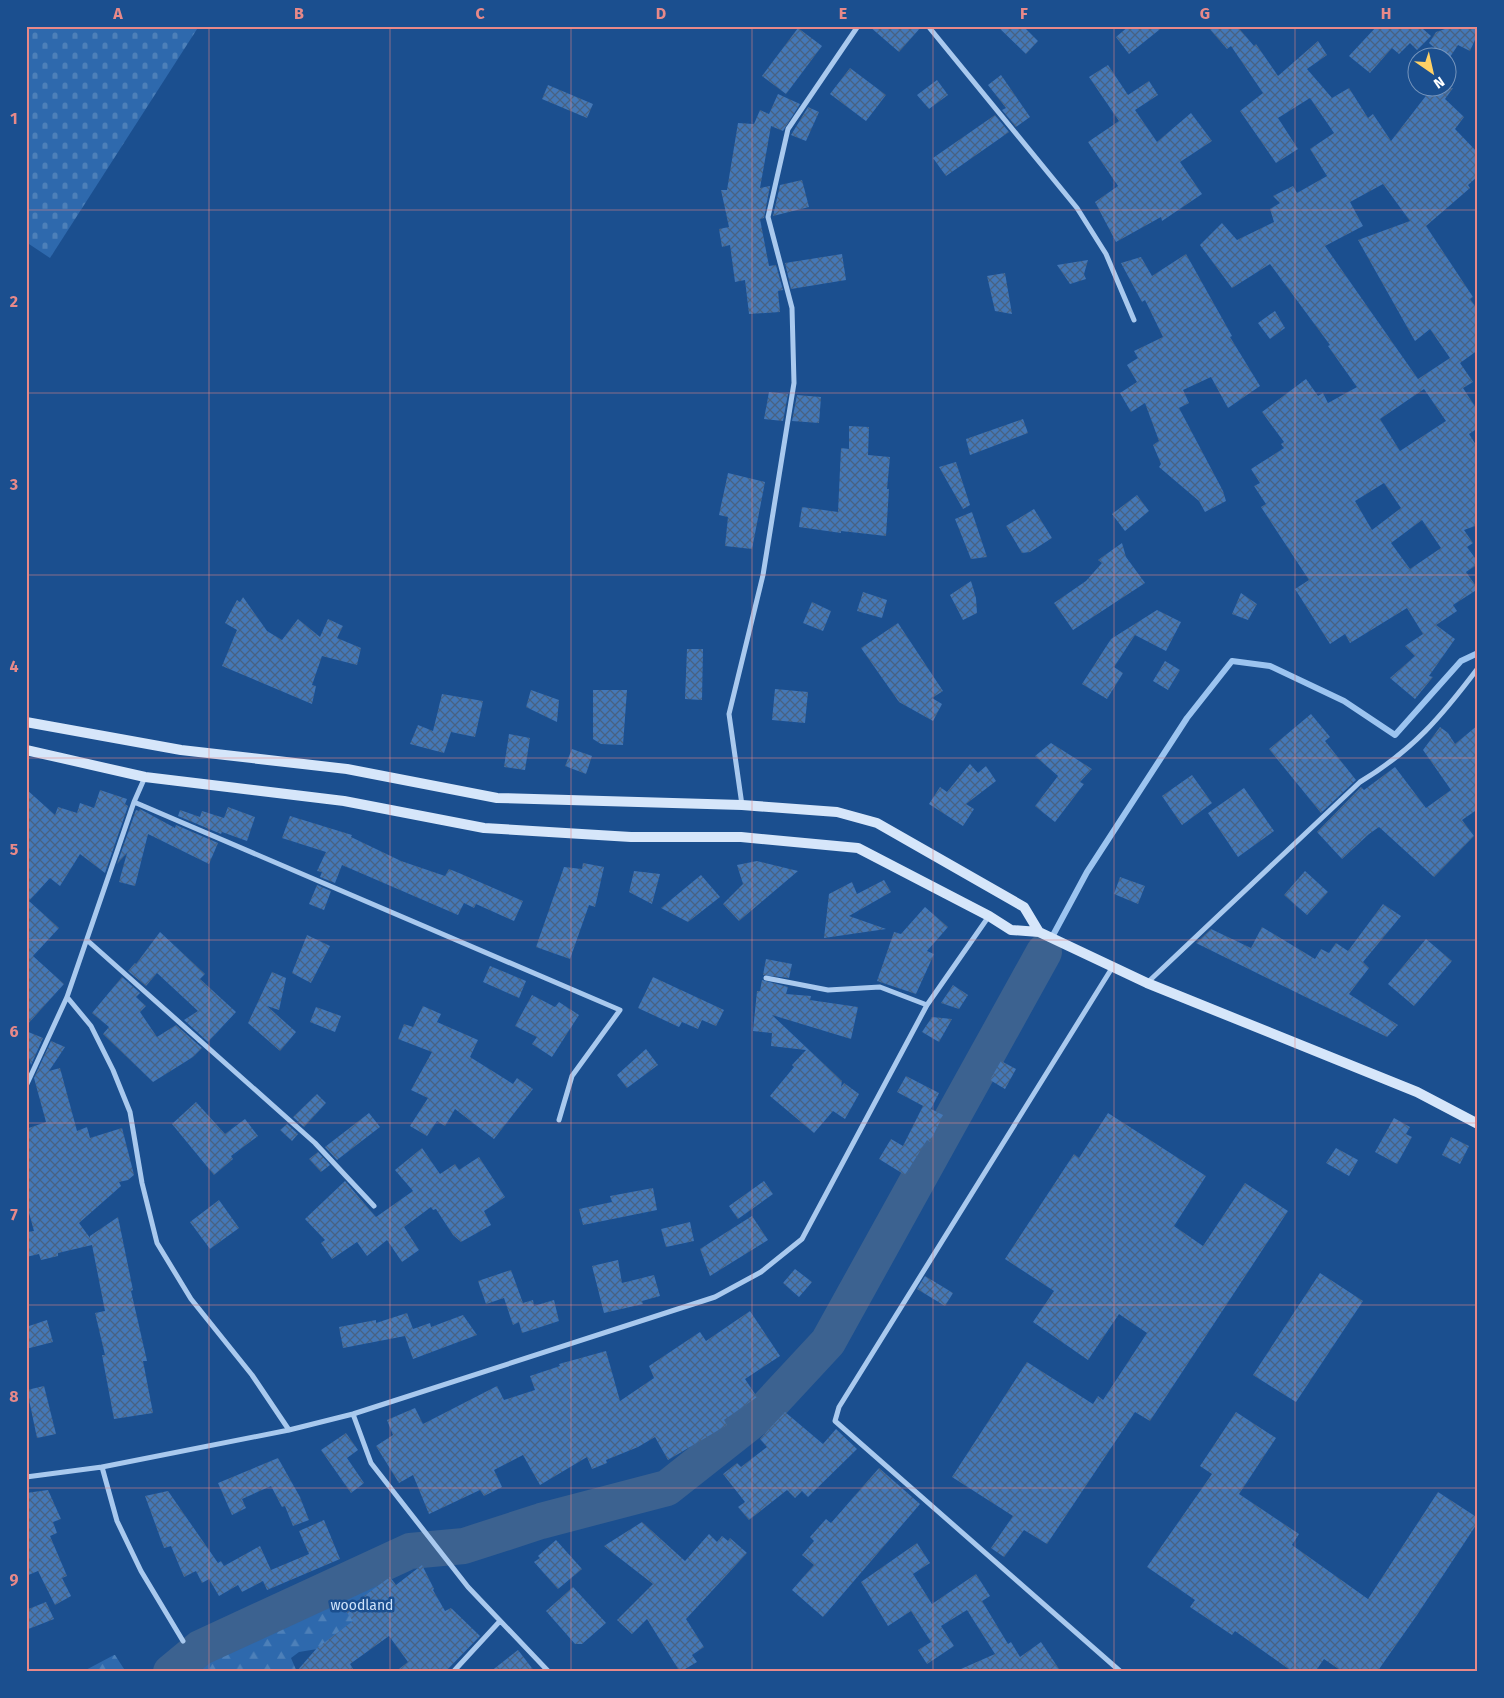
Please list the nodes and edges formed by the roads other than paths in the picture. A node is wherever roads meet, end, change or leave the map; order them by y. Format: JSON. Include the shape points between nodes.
{"nodes":[{"id":1,"x":858,"y":26,"type":"edge"},
{"id":2,"x":928,"y":26,"type":"edge"},
{"id":3,"x":1134,"y":320,"type":"dead end"},
{"id":4,"x":1478,"y":668,"type":"edge"},
{"id":5,"x":26,"y":722,"type":"edge"},
{"id":6,"x":26,"y":750,"type":"edge"},
{"id":7,"x":145,"y":777,"type":"junction"},
{"id":8,"x":134,"y":802,"type":"junction"},
{"id":9,"x":742,"y":805,"type":"junction"},
{"id":10,"x":989,"y":916,"type":"junction"},
{"id":11,"x":1039,"y":932,"type":"junction"},
{"id":12,"x":88,"y":941,"type":"junction"},
{"id":13,"x":1112,"y":968,"type":"junction"},
{"id":14,"x":766,"y":978,"type":"dead end"},
{"id":15,"x":1147,"y":983,"type":"junction"},
{"id":16,"x":67,"y":997,"type":"junction"},
{"id":17,"x":927,"y":1004,"type":"junction"},
{"id":18,"x":26,"y":1086,"type":"edge"},
{"id":19,"x":559,"y":1120,"type":"dead end"},
{"id":20,"x":1478,"y":1124,"type":"edge"},
{"id":21,"x":374,"y":1206,"type":"dead end"},
{"id":22,"x":354,"y":1414,"type":"junction"},
{"id":23,"x":290,"y":1430,"type":"junction"},
{"id":24,"x":102,"y":1467,"type":"junction"},
{"id":25,"x":26,"y":1477,"type":"edge"},
{"id":26,"x":500,"y":1621,"type":"junction"},
{"id":27,"x":183,"y":1641,"type":"dead end"},
{"id":28,"x":453,"y":1672,"type":"edge"},
{"id":29,"x":549,"y":1672,"type":"edge"},
{"id":30,"x":1122,"y":1672,"type":"edge"}],
"edges":[{"from":1,"to":9,"type":"street","via":[[788,129],[768,217],[792,308],[794,383],[763,575],[729,714]]},
{"from":2,"to":3,"type":"street","via":[[1078,208],[1106,254]]},
{"from":4,"to":15,"type":"street","via":[[1442,716],[1391,763],[1360,782]]},
{"from":5,"to":9,"type":"main road","via":[[181,750],[347,769],[497,798]]},
{"from":6,"to":7,"type":"main road"},
{"from":7,"to":8,"type":"street"},
{"from":7,"to":10,"type":"main road","via":[[344,801],[484,828],[631,837],[741,837],[858,848]]},
{"from":8,"to":12,"type":"street"},
{"from":8,"to":19,"type":"street","via":[[620,1010],[572,1076]]},
{"from":9,"to":11,"type":"main road","via":[[837,812],[877,823],[1024,907]]},
{"from":10,"to":11,"type":"main road","via":[[1011,930]]},
{"from":10,"to":17,"type":"street"},
{"from":11,"to":13,"type":"main road"},
{"from":12,"to":16,"type":"street"},
{"from":12,"to":21,"type":"street","via":[[315,1143]]},
{"from":13,"to":15,"type":"main road"},
{"from":13,"to":30,"type":"street","via":[[839,1407],[835,1421]]},
{"from":14,"to":17,"type":"street","via":[[828,990],[880,987]]},
{"from":15,"to":20,"type":"main road","via":[[1417,1092]]},
{"from":16,"to":18,"type":"street"},
{"from":16,"to":23,"type":"street","via":[[91,1026],[130,1112],[142,1183],[157,1243],[191,1299],[252,1375]]},
{"from":17,"to":22,"type":"street","via":[[802,1239],[761,1272],[715,1297]]},
{"from":22,"to":23,"type":"street"},
{"from":22,"to":26,"type":"street","via":[[371,1463],[468,1588]]},
{"from":23,"to":24,"type":"street"},
{"from":24,"to":25,"type":"street"},
{"from":24,"to":27,"type":"street","via":[[117,1521],[140,1571]]},
{"from":26,"to":28,"type":"street"},
{"from":26,"to":29,"type":"street"}]}
